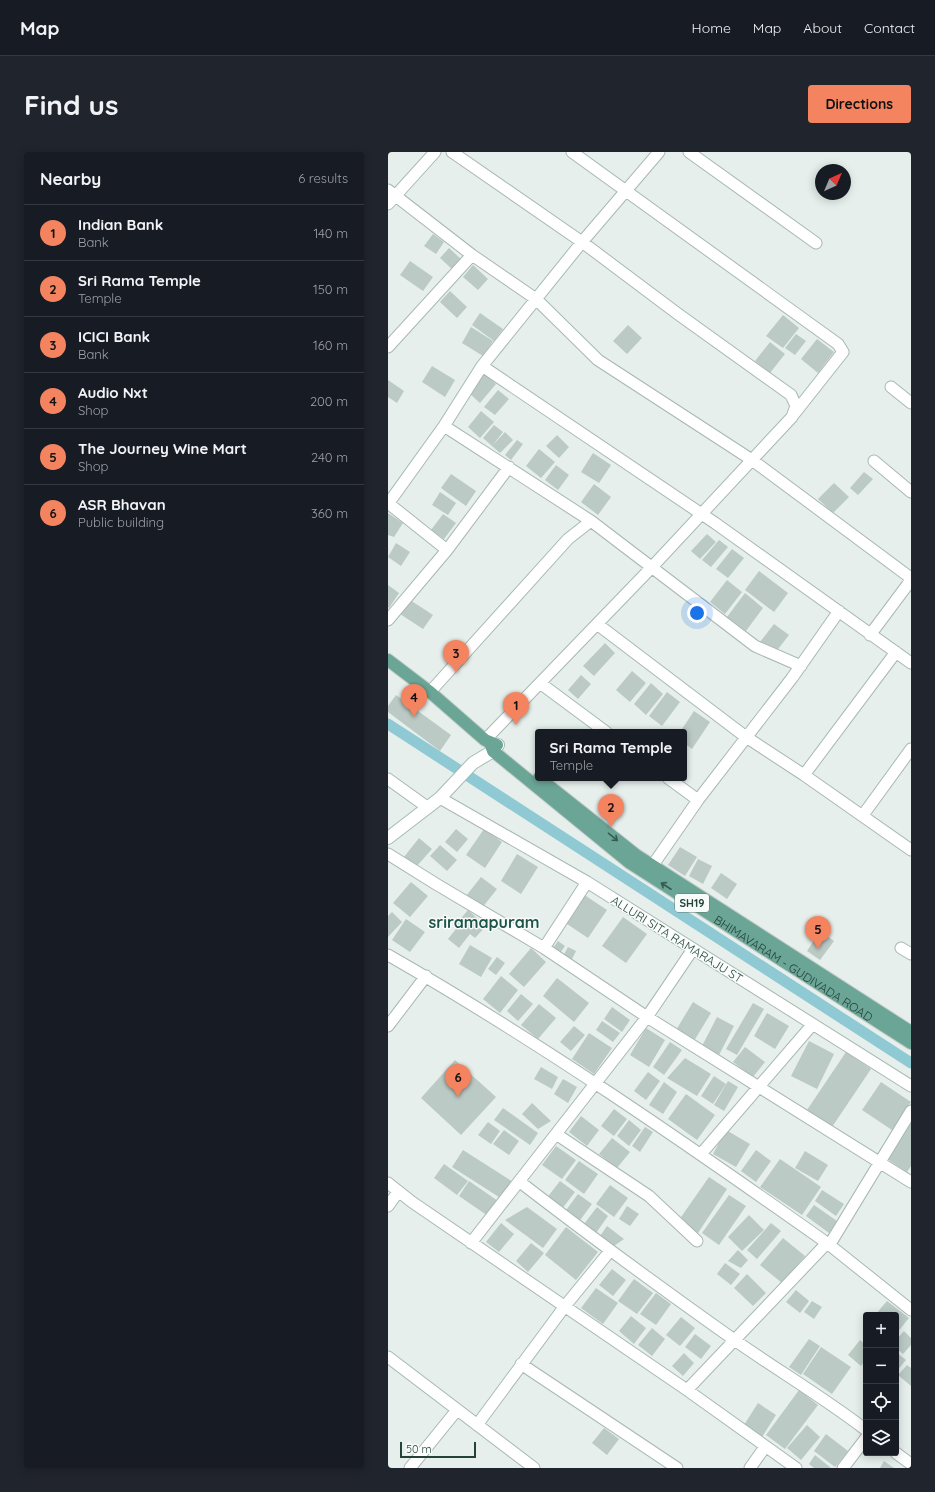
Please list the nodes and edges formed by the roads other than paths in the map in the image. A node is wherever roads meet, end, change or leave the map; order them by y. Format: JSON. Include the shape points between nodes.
{"nodes":[{"id":1,"x":435,"y":152,"type":"edge"},
{"id":2,"x":452,"y":152,"type":"edge"},
{"id":3,"x":572,"y":152,"type":"edge"},
{"id":4,"x":659,"y":152,"type":"edge"},
{"id":5,"x":689,"y":152,"type":"edge"},
{"id":6,"x":625,"y":192,"type":"junction"},
{"id":7,"x":390,"y":197,"type":"edge"},
{"id":8,"x":582,"y":242,"type":"junction"},
{"id":9,"x":816,"y":243,"type":"dead end"},
{"id":10,"x":472,"y":255,"type":"junction"},
{"id":11,"x":536,"y":299,"type":"junction"},
{"id":12,"x":388,"y":347,"type":"edge"},
{"id":13,"x":482,"y":366,"type":"junction"},
{"id":14,"x":890,"y":387,"type":"dead end"},
{"id":15,"x":911,"y":403,"type":"edge"},
{"id":16,"x":792,"y":417,"type":"junction"},
{"id":17,"x":444,"y":426,"type":"junction"},
{"id":18,"x":752,"y":460,"type":"junction"},
{"id":19,"x":874,"y":461,"type":"dead end"},
{"id":20,"x":509,"y":467,"type":"junction"},
{"id":21,"x":911,"y":492,"type":"edge"},
{"id":22,"x":388,"y":504,"type":"edge"},
{"id":23,"x":702,"y":514,"type":"junction"},
{"id":24,"x":591,"y":521,"type":"junction"},
{"id":25,"x":447,"y":550,"type":"junction"},
{"id":26,"x":652,"y":567,"type":"junction"},
{"id":27,"x":911,"y":579,"type":"edge"},
{"id":28,"x":839,"y":611,"type":"junction"},
{"id":29,"x":388,"y":620,"type":"edge"},
{"id":30,"x":597,"y":624,"type":"junction"},
{"id":31,"x":870,"y":635,"type":"junction"},
{"id":32,"x":896,"y":652,"type":"junction"},
{"id":33,"x":388,"y":660,"type":"edge"},
{"id":34,"x":911,"y":662,"type":"edge"},
{"id":35,"x":801,"y":666,"type":"junction"},
{"id":36,"x":540,"y":683,"type":"junction"},
{"id":37,"x":430,"y":692,"type":"junction"},
{"id":38,"x":602,"y":729,"type":"edge"},
{"id":39,"x":746,"y":737,"type":"junction"},
{"id":40,"x":491,"y":745,"type":"junction"},
{"id":41,"x":911,"y":749,"type":"edge"},
{"id":42,"x":804,"y":774,"type":"junction"},
{"id":43,"x":535,"y":775,"type":"edge"},
{"id":44,"x":388,"y":779,"type":"edge"},
{"id":45,"x":543,"y":781,"type":"edge"},
{"id":46,"x":672,"y":781,"type":"edge"},
{"id":47,"x":440,"y":798,"type":"junction"},
{"id":48,"x":698,"y":800,"type":"junction"},
{"id":49,"x":427,"y":807,"type":"junction"},
{"id":50,"x":863,"y":815,"type":"junction"},
{"id":51,"x":388,"y":838,"type":"edge"},
{"id":52,"x":911,"y":850,"type":"edge"},
{"id":53,"x":388,"y":854,"type":"edge"},
{"id":54,"x":649,"y":870,"type":"junction"},
{"id":55,"x":587,"y":882,"type":"junction"},
{"id":56,"x":544,"y":948,"type":"junction"},
{"id":57,"x":901,"y":948,"type":"dead end"},
{"id":58,"x":693,"y":949,"type":"junction"},
{"id":59,"x":911,"y":954,"type":"edge"},
{"id":60,"x":388,"y":955,"type":"edge"},
{"id":61,"x":426,"y":976,"type":"junction"},
{"id":62,"x":647,"y":1017,"type":"junction"},
{"id":63,"x":886,"y":1022,"type":"junction"},
{"id":64,"x":812,"y":1025,"type":"junction"},
{"id":65,"x":388,"y":1026,"type":"edge"},
{"id":66,"x":911,"y":1032,"type":"edge"},
{"id":67,"x":911,"y":1043,"type":"edge"},
{"id":68,"x":595,"y":1084,"type":"junction"},
{"id":69,"x":759,"y":1086,"type":"junction"},
{"id":70,"x":911,"y":1086,"type":"edge"},
{"id":71,"x":911,"y":1111,"type":"edge"},
{"id":72,"x":556,"y":1134,"type":"junction"},
{"id":73,"x":700,"y":1154,"type":"junction"},
{"id":74,"x":879,"y":1163,"type":"junction"},
{"id":75,"x":520,"y":1182,"type":"junction"},
{"id":76,"x":911,"y":1182,"type":"edge"},
{"id":77,"x":388,"y":1184,"type":"edge"},
{"id":78,"x":398,"y":1192,"type":"junction"},
{"id":79,"x":388,"y":1206,"type":"edge"},
{"id":80,"x":697,"y":1241,"type":"dead end"},
{"id":81,"x":472,"y":1243,"type":"junction"},
{"id":82,"x":829,"y":1243,"type":"junction"},
{"id":83,"x":610,"y":1252,"type":"junction"},
{"id":84,"x":565,"y":1306,"type":"junction"},
{"id":85,"x":911,"y":1310,"type":"edge"},
{"id":86,"x":734,"y":1340,"type":"junction"},
{"id":87,"x":388,"y":1357,"type":"edge"},
{"id":88,"x":521,"y":1364,"type":"junction"},
{"id":89,"x":687,"y":1390,"type":"junction"},
{"id":90,"x":457,"y":1410,"type":"junction"},
{"id":91,"x":477,"y":1425,"type":"junction"},
{"id":92,"x":863,"y":1428,"type":"edge"},
{"id":93,"x":863,"y":1442,"type":"edge"},
{"id":94,"x":765,"y":1447,"type":"junction"},
{"id":95,"x":899,"y":1454,"type":"edge"},
{"id":96,"x":521,"y":1464,"type":"edge"},
{"id":97,"x":911,"y":1464,"type":"edge"},
{"id":98,"x":410,"y":1468,"type":"edge"},
{"id":99,"x":534,"y":1468,"type":"edge"},
{"id":100,"x":677,"y":1468,"type":"edge"},
{"id":101,"x":750,"y":1468,"type":"edge"},
{"id":102,"x":796,"y":1468,"type":"edge"},
{"id":103,"x":843,"y":1468,"type":"edge"}],
"edges":[{"from":1,"to":7,"type":"street"},
{"from":2,"to":8,"type":"street"},
{"from":3,"to":6,"type":"street"},
{"from":4,"to":6,"type":"street"},
{"from":5,"to":9,"type":"street"},
{"from":6,"to":8,"type":"street"},
{"from":6,"to":16,"type":"street","via":[[838,344],[843,352]]},
{"from":7,"to":10,"type":"street"},
{"from":8,"to":11,"type":"street"},
{"from":8,"to":16,"type":"street","via":[[792,396],[796,406]]},
{"from":10,"to":11,"type":"street"},
{"from":10,"to":12,"type":"street"},
{"from":11,"to":13,"type":"street"},
{"from":11,"to":18,"type":"street","via":[[598,360]]},
{"from":13,"to":17,"type":"street"},
{"from":13,"to":23,"type":"street"},
{"from":14,"to":15,"type":"street"},
{"from":16,"to":18,"type":"street"},
{"from":17,"to":20,"type":"street"},
{"from":17,"to":22,"type":"street"},
{"from":18,"to":23,"type":"street"},
{"from":18,"to":27,"type":"street"},
{"from":19,"to":21,"type":"street"},
{"from":20,"to":24,"type":"street"},
{"from":20,"to":25,"type":"street"},
{"from":22,"to":25,"type":"street"},
{"from":23,"to":26,"type":"street"},
{"from":23,"to":28,"type":"street"},
{"from":24,"to":26,"type":"street"},
{"from":24,"to":37,"type":"street","via":[[568,539]]},
{"from":25,"to":29,"type":"street"},
{"from":26,"to":30,"type":"street"},
{"from":26,"to":35,"type":"street","via":[[755,646]]},
{"from":27,"to":31,"type":"street"},
{"from":28,"to":31,"type":"street"},
{"from":28,"to":35,"type":"street"},
{"from":30,"to":36,"type":"street"},
{"from":30,"to":39,"type":"street"},
{"from":31,"to":32,"type":"street"},
{"from":32,"to":34,"type":"street"},
{"from":32,"to":42,"type":"street"},
{"from":33,"to":37,"type":"main road","name":"BHIMAVARAM - GUDIVADA ROAD","number":"SH19"},
{"from":35,"to":39,"type":"street"},
{"from":36,"to":38,"type":"street"},
{"from":36,"to":40,"type":"street"},
{"from":37,"to":40,"type":"main road","name":"BHIMAVARAM - GUDIVADA ROAD","number":"SH19"},
{"from":39,"to":42,"type":"street"},
{"from":39,"to":48,"type":"street"},
{"from":40,"to":43,"type":"main road","name":"BHIMAVARAM - GUDIVADA ROAD","number":"SH19"},
{"from":40,"to":47,"type":"main road"},
{"from":40,"to":54,"type":"main road","number":"SH19","via":[[630,863]]},
{"from":41,"to":50,"type":"street"},
{"from":42,"to":50,"type":"street"},
{"from":44,"to":49,"type":"street"},
{"from":45,"to":54,"type":"main road","name":"BHIMAVARAM - GUDIVADA ROAD","number":"SH19","one_way":true,"via":[[636,855]]},
{"from":46,"to":48,"type":"street"},
{"from":47,"to":49,"type":"main road"},
{"from":47,"to":55,"type":"street","name":"ALLURI SITA RAMARAJU ST"},
{"from":48,"to":54,"type":"street"},
{"from":49,"to":51,"type":"main road"},
{"from":50,"to":52,"type":"street"},
{"from":53,"to":56,"type":"street"},
{"from":54,"to":63,"type":"main road","name":"BHIMAVARAM - GUDIVADA ROAD","number":"SH19"},
{"from":55,"to":56,"type":"street"},
{"from":55,"to":58,"type":"street","name":"ALLURI SITA RAMARAJU ST"},
{"from":56,"to":62,"type":"street"},
{"from":57,"to":59,"type":"street"},
{"from":58,"to":62,"type":"street"},
{"from":58,"to":64,"type":"street","name":"ALLURI SITA RAMARAJU ST"},
{"from":60,"to":61,"type":"street"},
{"from":61,"to":65,"type":"street"},
{"from":61,"to":68,"type":"street"},
{"from":62,"to":68,"type":"street"},
{"from":62,"to":69,"type":"street"},
{"from":63,"to":66,"type":"main road","name":"BHIMAVARAM - GUDIVADA ROAD","number":"SH19"},
{"from":63,"to":67,"type":"main road","name":"BHIMAVARAM - GUDIVADA ROAD","number":"SH19"},
{"from":64,"to":69,"type":"street"},
{"from":64,"to":70,"type":"street","name":"ALLURI SITA RAMARAJU ST"},
{"from":68,"to":72,"type":"street"},
{"from":68,"to":73,"type":"street"},
{"from":69,"to":73,"type":"street"},
{"from":69,"to":74,"type":"street"},
{"from":71,"to":74,"type":"street"},
{"from":72,"to":75,"type":"street"},
{"from":72,"to":80,"type":"street","via":[[649,1196]]},
{"from":73,"to":82,"type":"street"},
{"from":74,"to":76,"type":"street"},
{"from":74,"to":82,"type":"street"},
{"from":75,"to":81,"type":"street"},
{"from":75,"to":83,"type":"street"},
{"from":77,"to":78,"type":"street"},
{"from":78,"to":79,"type":"street"},
{"from":78,"to":81,"type":"street"},
{"from":81,"to":84,"type":"street"},
{"from":82,"to":85,"type":"street"},
{"from":82,"to":86,"type":"street"},
{"from":83,"to":84,"type":"street"},
{"from":83,"to":86,"type":"street"},
{"from":84,"to":88,"type":"street"},
{"from":84,"to":89,"type":"street"},
{"from":86,"to":89,"type":"street"},
{"from":86,"to":92,"type":"street","via":[[835,1406]]},
{"from":87,"to":90,"type":"street"},
{"from":88,"to":91,"type":"street"},
{"from":88,"to":100,"type":"street"},
{"from":89,"to":94,"type":"street"},
{"from":90,"to":91,"type":"street"},
{"from":90,"to":98,"type":"street"},
{"from":91,"to":96,"type":"street"},
{"from":93,"to":103,"type":"street"},
{"from":94,"to":101,"type":"street"},
{"from":94,"to":102,"type":"street"},
{"from":95,"to":97,"type":"street"},
{"from":96,"to":99,"type":"street"}]}
